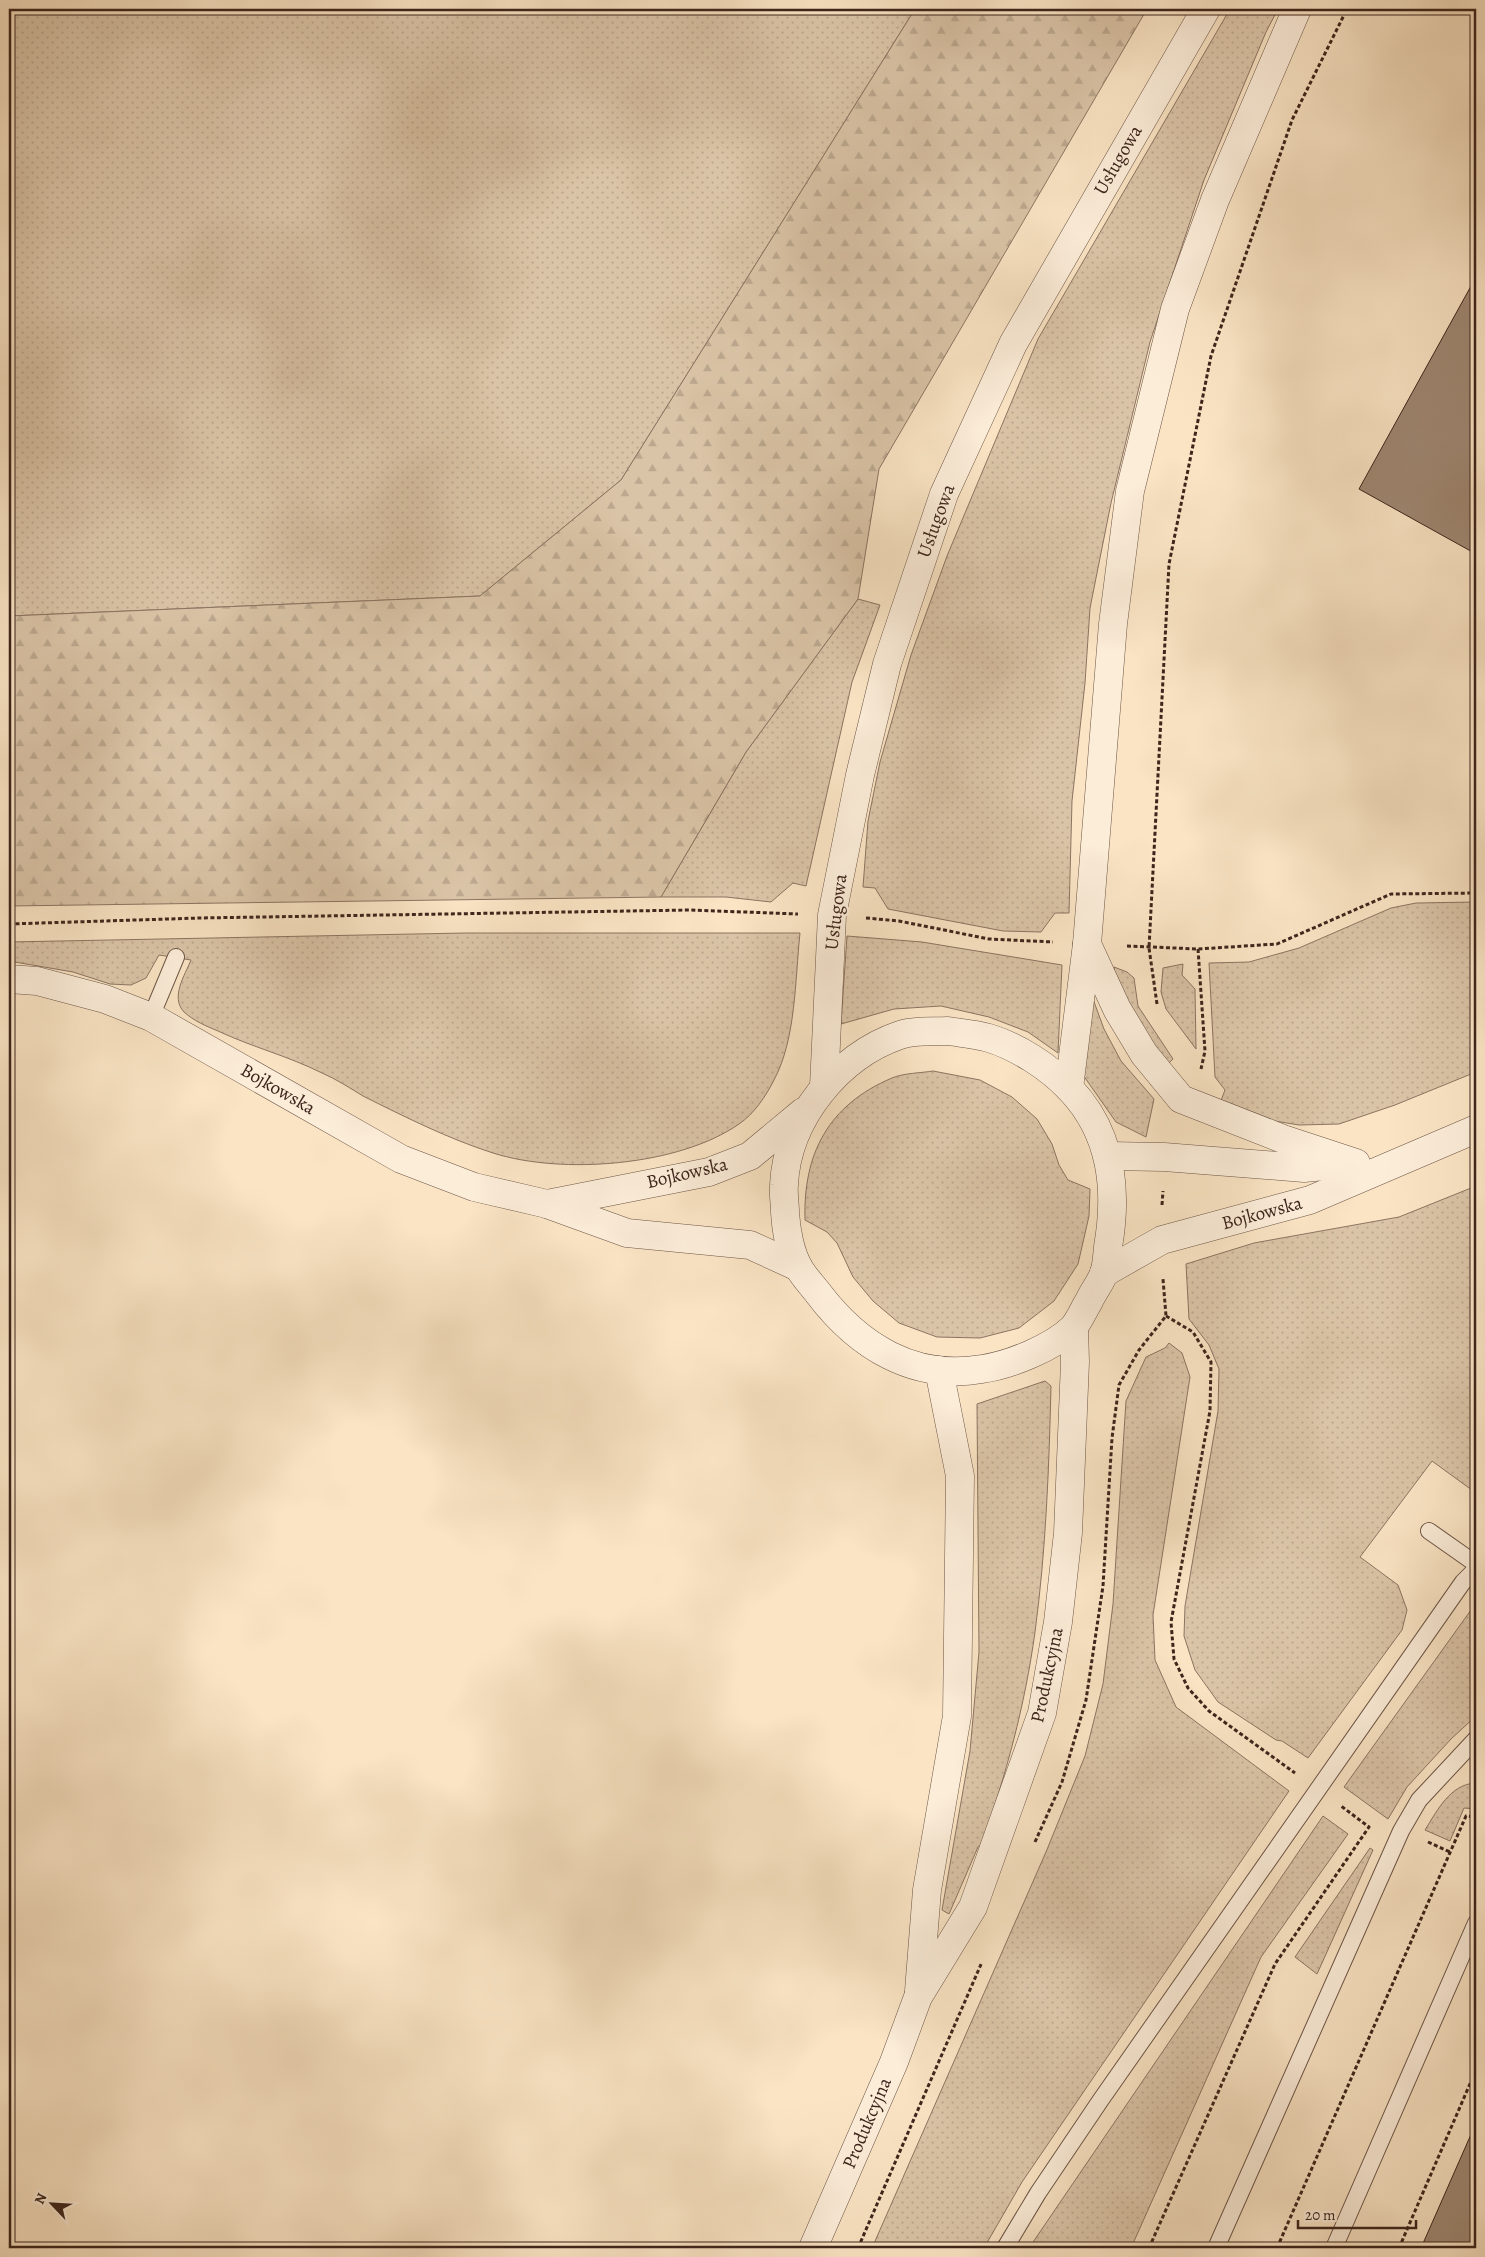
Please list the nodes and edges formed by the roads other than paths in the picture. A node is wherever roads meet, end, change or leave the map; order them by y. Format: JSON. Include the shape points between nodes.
{"nodes":[{"id":1,"x":1206,"y":9,"type":"edge"},
{"id":2,"x":1297,"y":9,"type":"edge"},
{"id":3,"x":1087,"y":944,"type":"junction"},
{"id":4,"x":176,"y":957,"type":"dead end"},
{"id":5,"x":9,"y":979,"type":"edge"},
{"id":6,"x":151,"y":1017,"type":"junction"},
{"id":7,"x":1069,"y":1088,"type":"junction"},
{"id":8,"x":817,"y":1096,"type":"junction"},
{"id":9,"x":1476,"y":1129,"type":"edge"},
{"id":10,"x":1421,"y":1153,"type":"junction"},
{"id":11,"x":1108,"y":1156,"type":"junction"},
{"id":12,"x":1356,"y":1163,"type":"junction"},
{"id":13,"x":547,"y":1204,"type":"junction"},
{"id":14,"x":798,"y":1267,"type":"junction"},
{"id":15,"x":1104,"y":1273,"type":"junction"},
{"id":16,"x":1074,"y":1327,"type":"junction"},
{"id":17,"x":939,"y":1370,"type":"junction"},
{"id":18,"x":1428,"y":1531,"type":"dead end"},
{"id":19,"x":1476,"y":1564,"type":"edge"},
{"id":20,"x":1476,"y":1569,"type":"edge"},
{"id":21,"x":1473,"y":1747,"type":"edge"},
{"id":22,"x":1476,"y":1923,"type":"edge"},
{"id":23,"x":918,"y":1997,"type":"junction"},
{"id":24,"x":813,"y":2248,"type":"edge"},
{"id":25,"x":1005,"y":2248,"type":"edge"},
{"id":26,"x":1216,"y":2248,"type":"edge"},
{"id":27,"x":1334,"y":2248,"type":"edge"}],
"edges":[{"from":1,"to":8,"type":"street","name":"Usługowa","via":[[1013,344],[944,494],[871,724],[832,915]]},
{"from":2,"to":3,"type":"street","via":[[1215,200],[1176,309],[1130,491],[1113,624]]},
{"from":3,"to":7,"type":"street"},
{"from":3,"to":12,"type":"street","via":[[1117,1009],[1144,1054],[1181,1099],[1283,1139]]},
{"from":4,"to":6,"type":"lane"},
{"from":5,"to":6,"type":"street","name":"Bojkowska","via":[[37,981],[105,999]]},
{"from":6,"to":13,"type":"street","name":"Bojkowska","via":[[401,1159],[474,1187]]},
{"from":7,"to":8,"type":"street","name":"Bojkowska","via":[[1029,1056],[990,1038],[948,1031],[902,1034],[859,1055]]},
{"from":7,"to":11,"type":"street","name":"Bojkowska","via":[[1084,1108]]},
{"from":8,"to":13,"type":"street","name":"Bojkowska","via":[[750,1156],[709,1172]]},
{"from":8,"to":14,"type":"street","via":[[792,1143],[784,1184],[786,1227]]},
{"from":9,"to":10,"type":"street","name":"Bojkowska"},
{"from":10,"to":12,"type":"street","name":"Bojkowska"},
{"from":10,"to":15,"type":"street","name":"Bojkowska","via":[[1310,1200],[1162,1240]]},
{"from":11,"to":12,"type":"street","name":"Bojkowska","via":[[1304,1168]]},
{"from":11,"to":15,"type":"street","name":"Bojkowska","via":[[1114,1190]]},
{"from":13,"to":14,"type":"street","name":"Bojkowska","via":[[627,1233],[750,1245]]},
{"from":14,"to":17,"type":"street","via":[[828,1307],[880,1352],[912,1365]]},
{"from":15,"to":16,"type":"street"},
{"from":16,"to":17,"type":"street","via":[[1012,1363],[979,1370]]},
{"from":16,"to":23,"type":"street","name":"Produkcyjna","via":[[1068,1533],[1058,1622],[1042,1713],[973,1907]]},
{"from":17,"to":23,"type":"street","name":"Produkcyjna","via":[[960,1476],[957,1716],[927,1890]]},
{"from":18,"to":19,"type":"lane"},
{"from":20,"to":25,"type":"lane","via":[[1463,1582],[1095,2108]]},
{"from":21,"to":26,"type":"lane","via":[[1419,1800],[1401,1831]]},
{"from":22,"to":27,"type":"lane"},
{"from":23,"to":24,"type":"street","name":"Produkcyjna","via":[[894,2062]]}]}
